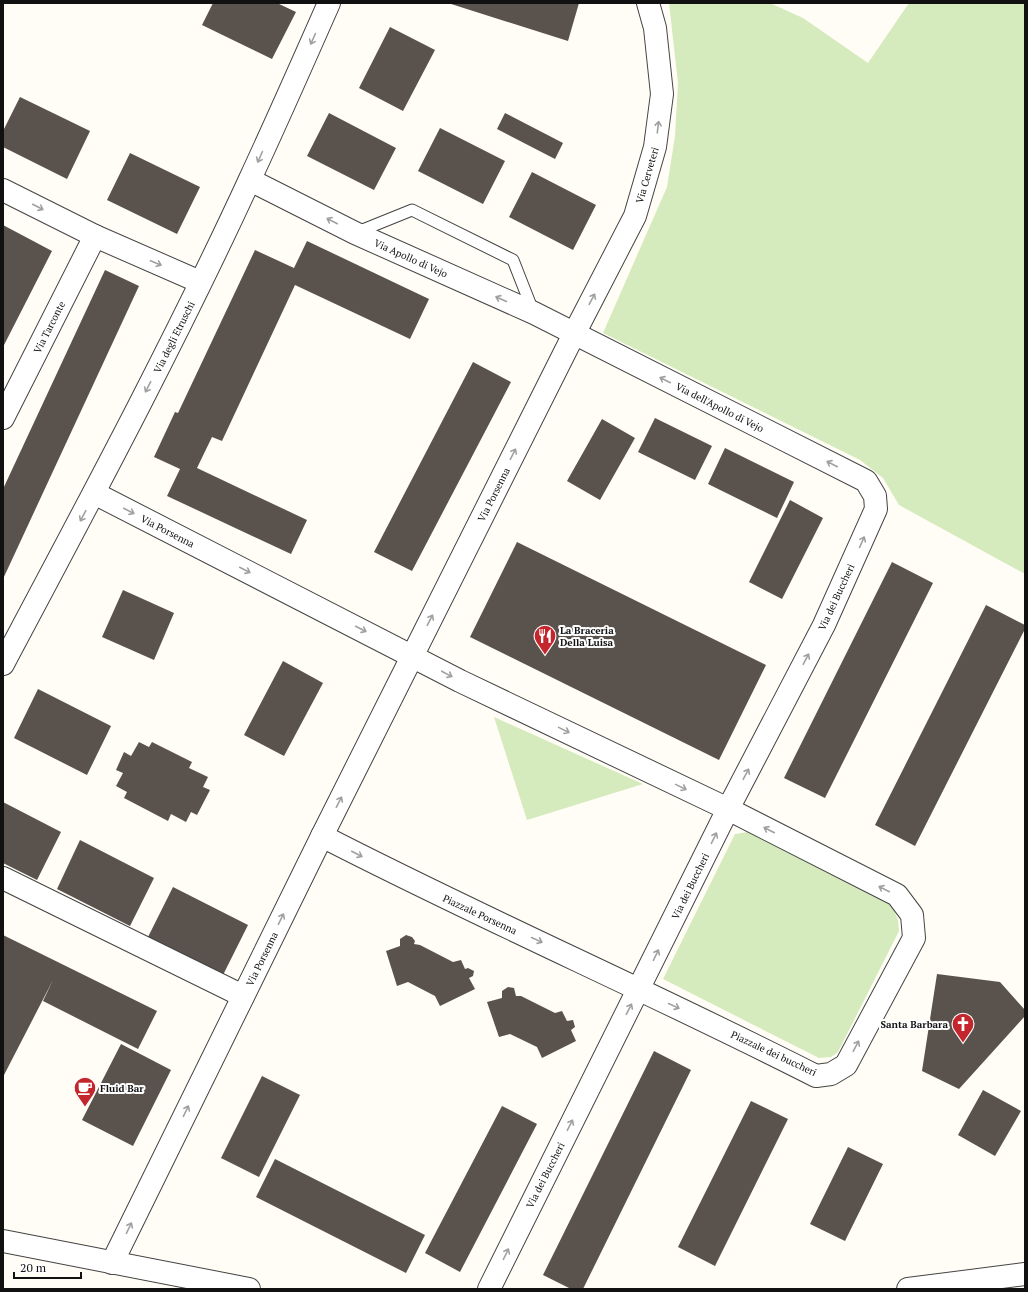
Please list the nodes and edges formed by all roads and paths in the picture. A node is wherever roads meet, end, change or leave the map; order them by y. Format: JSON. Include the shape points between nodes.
{"nodes":[{"id":1,"x":329,"y":3,"type":"edge"},
{"id":2,"x":648,"y":3,"type":"edge"},
{"id":3,"x":250,"y":180,"type":"junction"},
{"id":4,"x":3,"y":190,"type":"edge"},
{"id":5,"x":355,"y":233,"type":"junction"},
{"id":6,"x":95,"y":236,"type":"junction"},
{"id":7,"x":200,"y":282,"type":"junction"},
{"id":8,"x":534,"y":314,"type":"junction"},
{"id":9,"x":574,"y":334,"type":"junction"},
{"id":10,"x":3,"y":418,"type":"edge"},
{"id":11,"x":866,"y":481,"type":"joint"},
{"id":12,"x":94,"y":493,"type":"junction"},
{"id":13,"x":413,"y":655,"type":"junction"},
{"id":14,"x":3,"y":664,"type":"edge"},
{"id":15,"x":728,"y":809,"type":"junction"},
{"id":16,"x":322,"y":836,"type":"junction"},
{"id":17,"x":3,"y":878,"type":"edge"},
{"id":18,"x":639,"y":990,"type":"junction"},
{"id":19,"x":243,"y":996,"type":"junction"},
{"id":20,"x":3,"y":1241,"type":"edge"},
{"id":21,"x":112,"y":1263,"type":"junction"},
{"id":22,"x":1025,"y":1274,"type":"edge"},
{"id":23,"x":249,"y":1289,"type":"edge"},
{"id":24,"x":489,"y":1289,"type":"edge"},
{"id":25,"x":908,"y":1289,"type":"edge"}],
"edges":[{"from":1,"to":3,"type":"street","name":"Via degli Etruschi","one_way":true},
{"from":9,"to":2,"type":"street","name":"Via Cerveteri","one_way":true,"via":[[635,216],[655,147],[662,94],[655,28]]},
{"from":5,"to":3,"type":"street","name":"Via Apollo di Vejo","one_way":true},
{"from":3,"to":7,"type":"street","name":"Via degli Etruschi"},
{"from":4,"to":6,"type":"street","one_way":true},
{"from":8,"to":5,"type":"street","name":"Via Apollo di Vejo","one_way":true},
{"from":5,"to":8,"type":"lane","via":[[412,210],[513,260]]},
{"from":6,"to":7,"type":"street","one_way":true},
{"from":6,"to":10,"type":"street","name":"Via Tarconte"},
{"from":7,"to":12,"type":"street","name":"Via degli Etruschi","one_way":true},
{"from":8,"to":9,"type":"street","name":"Via Apollo di Vejo"},
{"from":11,"to":9,"type":"street","name":"Via dell'Apollo di Vejo","one_way":true},
{"from":13,"to":9,"type":"street","name":"Via Porsenna","one_way":true},
{"from":15,"to":11,"type":"street","name":"Via dei Buccheri","one_way":true,"via":[[824,625],[876,510],[875,496]]},
{"from":12,"to":13,"type":"street","name":"Via Porsenna","one_way":true},
{"from":12,"to":14,"type":"street","name":"Via degli Etruschi","one_way":true},
{"from":13,"to":15,"type":"street","one_way":true,"via":[[460,681]]},
{"from":16,"to":13,"type":"street","name":"Via Porsenna","one_way":true},
{"from":18,"to":15,"type":"street","name":"Via dei Buccheri","one_way":true},
{"from":18,"to":15,"type":"street","name":"Piazzale dei buccheri","one_way":true,"via":[[816,1076],[831,1074],[846,1065],[914,938],[912,915],[897,895]]},
{"from":16,"to":18,"type":"street","name":"Piazzale Porsenna","one_way":true},
{"from":19,"to":16,"type":"street","name":"Via Porsenna","one_way":true},
{"from":17,"to":19,"type":"street"},
{"from":24,"to":18,"type":"street","name":"Via dei Buccheri","one_way":true},
{"from":21,"to":19,"type":"street","name":"Via Porsenna","one_way":true},
{"from":20,"to":21,"type":"street"},
{"from":21,"to":23,"type":"street"},
{"from":22,"to":25,"type":"street"}]}
